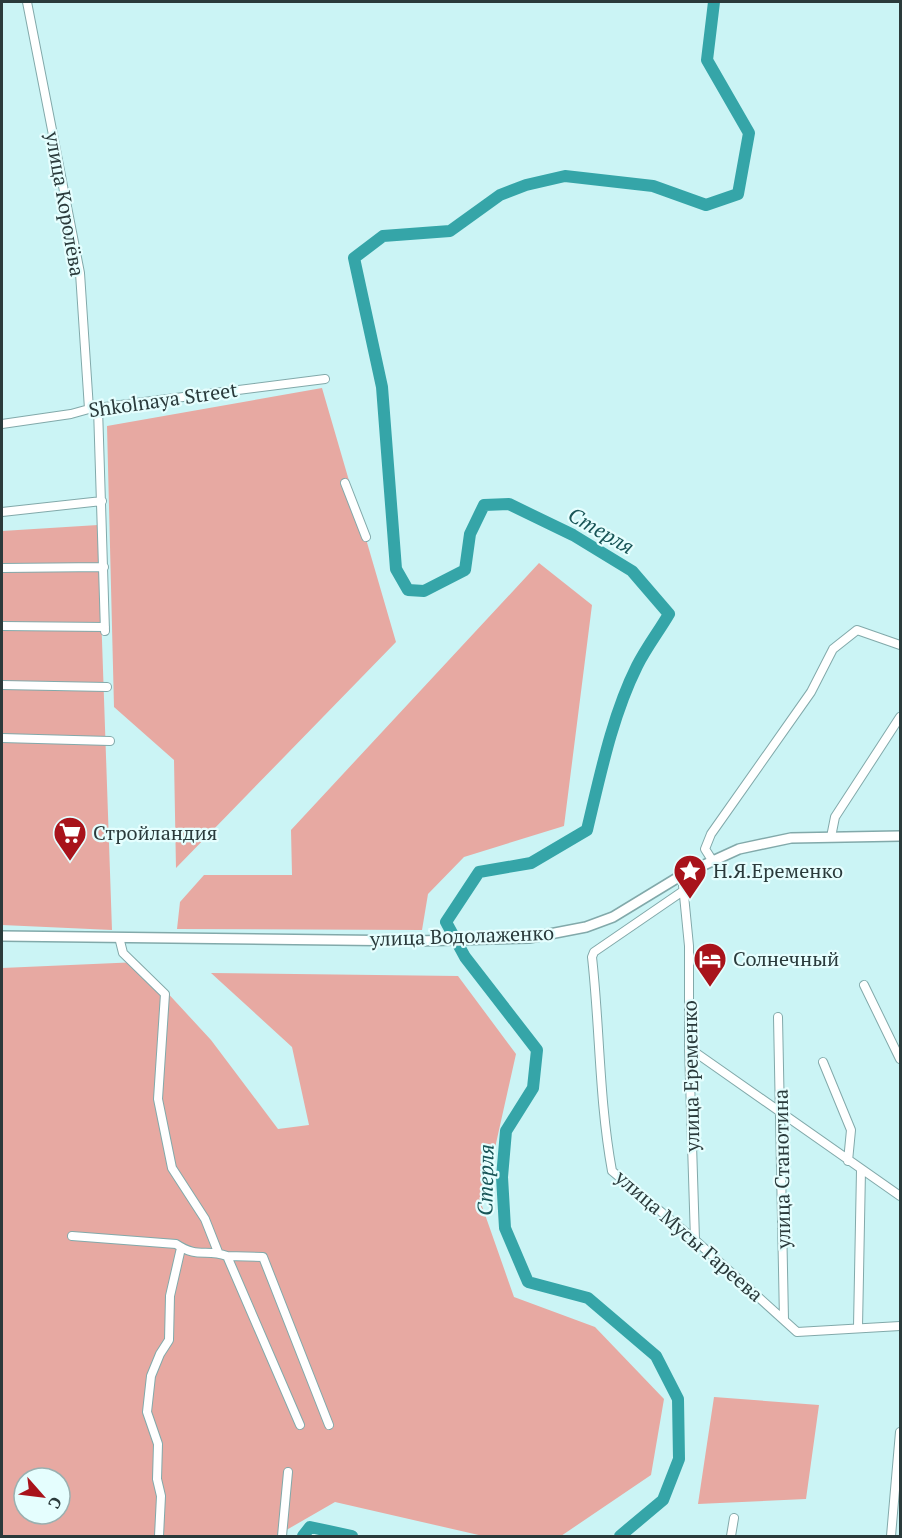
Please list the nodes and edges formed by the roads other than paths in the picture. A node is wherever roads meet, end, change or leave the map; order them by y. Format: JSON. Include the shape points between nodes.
{"nodes":[{"id":1,"x":27,"y":2,"type":"edge"},
{"id":2,"x":325,"y":379,"type":"dead end"},
{"id":3,"x":94,"y":408,"type":"junction"},
{"id":4,"x":2,"y":424,"type":"edge"},
{"id":5,"x":345,"y":483,"type":"dead end"},
{"id":6,"x":102,"y":501,"type":"junction"},
{"id":7,"x":2,"y":512,"type":"edge"},
{"id":8,"x":366,"y":537,"type":"dead end"},
{"id":9,"x":104,"y":567,"type":"junction"},
{"id":10,"x":2,"y":568,"type":"edge"},
{"id":11,"x":2,"y":626,"type":"edge"},
{"id":12,"x":900,"y":645,"type":"edge"},
{"id":13,"x":2,"y":685,"type":"edge"},
{"id":14,"x":107,"y":687,"type":"dead end"},
{"id":15,"x":900,"y":717,"type":"edge"},
{"id":16,"x":2,"y":738,"type":"edge"},
{"id":17,"x":110,"y":741,"type":"dead end"},
{"id":18,"x":900,"y":836,"type":"edge"},
{"id":19,"x":831,"y":837,"type":"junction"},
{"id":20,"x":712,"y":860,"type":"junction"},
{"id":21,"x":682,"y":876,"type":"junction"},
{"id":22,"x":683,"y":891,"type":"junction"},
{"id":23,"x":2,"y":936,"type":"edge"},
{"id":24,"x":119,"y":937,"type":"junction"},
{"id":25,"x":864,"y":985,"type":"dead end"},
{"id":26,"x":778,"y":1017,"type":"dead end"},
{"id":27,"x":689,"y":1048,"type":"junction"},
{"id":28,"x":900,"y":1059,"type":"edge"},
{"id":29,"x":823,"y":1062,"type":"dead end"},
{"id":30,"x":782,"y":1113,"type":"junction"},
{"id":31,"x":848,"y":1161,"type":"junction"},
{"id":32,"x":861,"y":1170,"type":"junction"},
{"id":33,"x":900,"y":1196,"type":"edge"},
{"id":34,"x":72,"y":1236,"type":"dead end"},
{"id":35,"x":695,"y":1240,"type":"junction"},
{"id":36,"x":181,"y":1248,"type":"junction"},
{"id":37,"x":218,"y":1252,"type":"junction"},
{"id":38,"x":227,"y":1256,"type":"junction"},
{"id":39,"x":784,"y":1320,"type":"junction"},
{"id":40,"x":900,"y":1326,"type":"edge"},
{"id":41,"x":858,"y":1327,"type":"junction"},
{"id":42,"x":300,"y":1425,"type":"dead end"},
{"id":43,"x":329,"y":1425,"type":"dead end"},
{"id":44,"x":900,"y":1432,"type":"edge"},
{"id":45,"x":288,"y":1472,"type":"dead end"},
{"id":46,"x":734,"y":1518,"type":"dead end"},
{"id":47,"x":159,"y":1536,"type":"edge"},
{"id":48,"x":282,"y":1536,"type":"edge"},
{"id":49,"x":731,"y":1536,"type":"edge"},
{"id":50,"x":891,"y":1536,"type":"edge"}],
"edges":[{"from":1,"to":3,"type":"street","name":"улица Королёва","via":[[80,273]]},
{"from":2,"to":3,"type":"street","name":"Shkolnaya Street"},
{"from":3,"to":4,"type":"street","name":"Shkolnaya Street"},
{"from":3,"to":6,"type":"street","name":"улица Королёва"},
{"from":5,"to":8,"type":"street"},
{"from":6,"to":7,"type":"street"},
{"from":6,"to":9,"type":"street","name":"улица Королёва"},
{"from":9,"to":10,"type":"street"},
{"from":9,"to":11,"type":"street","name":"улица Королёва","via":[[105,629]]},
{"from":12,"to":20,"type":"street","via":[[857,630],[833,649],[811,692],[711,834],[705,849]]},
{"from":13,"to":14,"type":"street"},
{"from":15,"to":19,"type":"street","via":[[835,817]]},
{"from":16,"to":17,"type":"street"},
{"from":18,"to":19,"type":"main road","name":"улица Водолаженко"},
{"from":19,"to":20,"type":"main road","name":"улица Водолаженко","via":[[754,844]]},
{"from":20,"to":21,"type":"main road","name":"улица Водолаженко"},
{"from":21,"to":22,"type":"street","name":"улица Еременко"},
{"from":21,"to":24,"type":"main road","name":"улица Водолаженко","via":[[613,916],[551,935],[417,941]]},
{"from":22,"to":27,"type":"street","name":"улица Еременко","via":[[689,946]]},
{"from":22,"to":35,"type":"street","name":"улица Мусы Гареева","via":[[592,957],[603,1120],[612,1171]]},
{"from":23,"to":24,"type":"main road","name":"улица Водолаженко"},
{"from":24,"to":37,"type":"street","via":[[123,953],[165,994],[158,1099],[172,1168],[206,1219]]},
{"from":25,"to":28,"type":"street"},
{"from":26,"to":30,"type":"street","name":"улица Станотина"},
{"from":27,"to":30,"type":"street"},
{"from":27,"to":35,"type":"street","name":"улица Еременко"},
{"from":29,"to":31,"type":"street","via":[[851,1131]]},
{"from":30,"to":31,"type":"street"},
{"from":30,"to":39,"type":"street","name":"улица Станотина"},
{"from":31,"to":32,"type":"street"},
{"from":32,"to":33,"type":"street"},
{"from":32,"to":41,"type":"street"},
{"from":34,"to":36,"type":"street","via":[[176,1244]]},
{"from":35,"to":39,"type":"street","name":"улица Мусы Гареева"},
{"from":36,"to":37,"type":"street","via":[[190,1254]]},
{"from":36,"to":47,"type":"street","via":[[170,1296],[170,1340],[151,1376],[147,1413],[158,1444]]},
{"from":37,"to":38,"type":"street"},
{"from":38,"to":42,"type":"street"},
{"from":38,"to":43,"type":"street","via":[[263,1257]]},
{"from":39,"to":41,"type":"street","name":"улица Мусы Гареева","via":[[797,1332]]},
{"from":40,"to":41,"type":"street","name":"улица Мусы Гареева"},
{"from":44,"to":50,"type":"street"},
{"from":45,"to":48,"type":"street"},
{"from":46,"to":49,"type":"street"}]}
